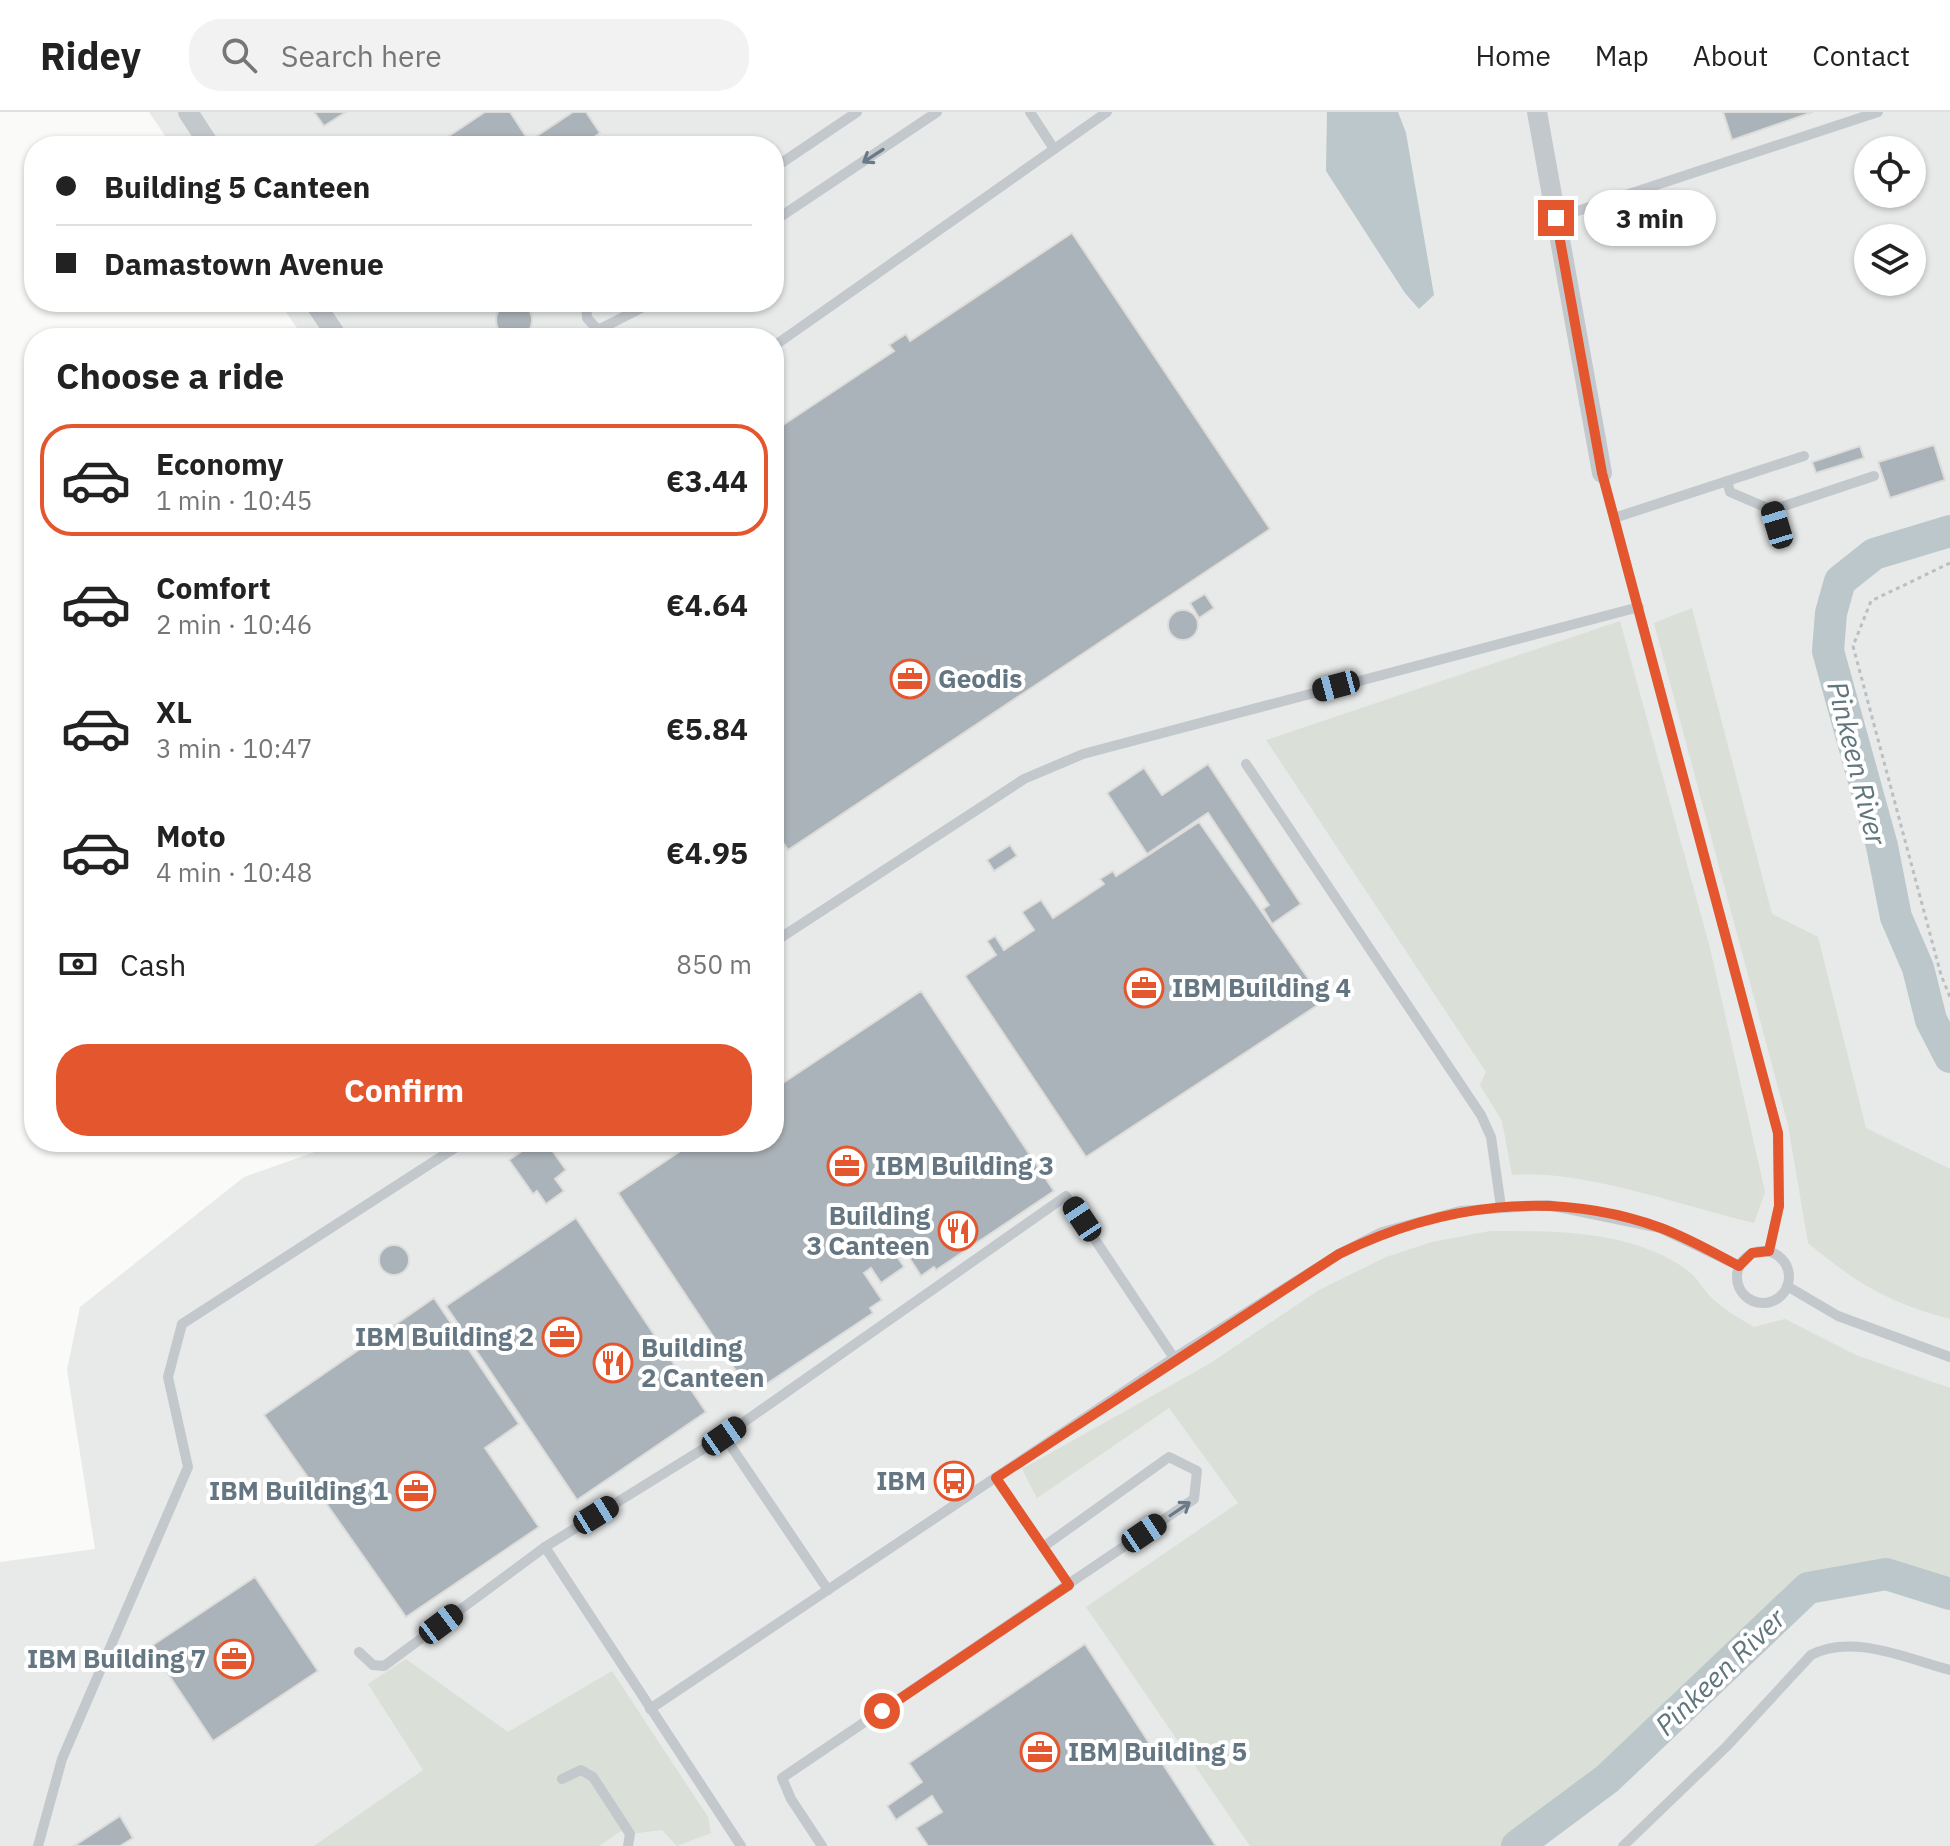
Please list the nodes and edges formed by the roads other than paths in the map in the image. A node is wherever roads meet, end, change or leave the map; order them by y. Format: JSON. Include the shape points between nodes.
{"nodes":[{"id":1,"x":188,"y":112,"type":"edge"},
{"id":2,"x":857,"y":112,"type":"edge"},
{"id":3,"x":937,"y":112,"type":"edge"},
{"id":4,"x":1030,"y":112,"type":"edge"},
{"id":5,"x":1107,"y":112,"type":"edge"},
{"id":6,"x":1537,"y":112,"type":"edge"},
{"id":7,"x":1878,"y":112,"type":"edge"},
{"id":8,"x":204,"y":136,"type":"edge"},
{"id":9,"x":1054,"y":149,"type":"junction"},
{"id":10,"x":784,"y":161,"type":"edge"},
{"id":11,"x":784,"y":214,"type":"edge"},
{"id":12,"x":1556,"y":218,"type":"junction"},
{"id":13,"x":633,"y":312,"type":"edge"},
{"id":14,"x":602,"y":328,"type":"edge"},
{"id":15,"x":784,"y":339,"type":"edge"},
{"id":16,"x":1804,"y":456,"type":"dead end"},
{"id":17,"x":1602,"y":473,"type":"joint"},
{"id":18,"x":1874,"y":476,"type":"dead end"},
{"id":19,"x":1727,"y":481,"type":"junction"},
{"id":20,"x":1772,"y":510,"type":"junction"},
{"id":21,"x":1614,"y":518,"type":"junction"},
{"id":22,"x":1781,"y":540,"type":"dead end"},
{"id":23,"x":1639,"y":607,"type":"junction"},
{"id":24,"x":1246,"y":764,"type":"dead end"},
{"id":25,"x":784,"y":935,"type":"edge"},
{"id":26,"x":449,"y":1152,"type":"edge"},
{"id":27,"x":1501,"y":1207,"type":"junction"},
{"id":28,"x":1769,"y":1251,"type":"junction"},
{"id":29,"x":1739,"y":1266,"type":"junction"},
{"id":30,"x":1787,"y":1286,"type":"junction"},
{"id":31,"x":1950,"y":1357,"type":"edge"},
{"id":32,"x":1174,"y":1358,"type":"junction"},
{"id":33,"x":724,"y":1436,"type":"junction"},
{"id":34,"x":996,"y":1478,"type":"junction"},
{"id":35,"x":545,"y":1547,"type":"junction"},
{"id":36,"x":1043,"y":1547,"type":"junction"},
{"id":37,"x":1069,"y":1585,"type":"junction"},
{"id":38,"x":828,"y":1590,"type":"junction"},
{"id":39,"x":359,"y":1652,"type":"dead end"},
{"id":40,"x":1950,"y":1670,"type":"edge"},
{"id":41,"x":650,"y":1709,"type":"junction"},
{"id":42,"x":562,"y":1779,"type":"dead end"},
{"id":43,"x":38,"y":1846,"type":"edge"},
{"id":44,"x":628,"y":1846,"type":"edge"},
{"id":45,"x":741,"y":1846,"type":"edge"},
{"id":46,"x":822,"y":1846,"type":"edge"},
{"id":47,"x":1623,"y":1846,"type":"edge"}],
"edges":[{"from":1,"to":8,"type":"street"},
{"from":2,"to":10,"type":"lane"},
{"from":3,"to":11,"type":"lane","one_way":true},
{"from":4,"to":9,"type":"lane"},
{"from":5,"to":9,"type":"lane"},
{"from":6,"to":12,"type":"street"},
{"from":7,"to":12,"type":"lane"},
{"from":9,"to":15,"type":"lane"},
{"from":12,"to":17,"type":"street"},
{"from":13,"to":14,"type":"lane"},
{"from":16,"to":19,"type":"lane"},
{"from":17,"to":21,"type":"lane"},
{"from":18,"to":20,"type":"lane"},
{"from":19,"to":20,"type":"lane","via":[[1730,492]]},
{"from":19,"to":21,"type":"lane"},
{"from":20,"to":22,"type":"lane"},
{"from":21,"to":23,"type":"lane"},
{"from":23,"to":25,"type":"lane","via":[[1083,754],[1024,779]]},
{"from":23,"to":28,"type":"lane","via":[[1778,1133],[1779,1206]]},
{"from":24,"to":27,"type":"lane","via":[[1481,1115],[1491,1137]]},
{"from":26,"to":43,"type":"lane","via":[[182,1324],[168,1377],[188,1467],[62,1759]]},
{"from":27,"to":29,"type":"lane","via":[[1559,1207],[1660,1228]]},
{"from":27,"to":32,"type":"lane","via":[[1460,1211],[1382,1232]]},
{"from":28,"to":29,"type":"lane","via":[[1752,1253]]},
{"from":28,"to":30,"type":"lane","via":[[1784,1261]]},
{"from":29,"to":30,"type":"lane","via":[[1737,1282],[1752,1301],[1777,1299]]},
{"from":30,"to":31,"type":"lane","via":[[1838,1316]]},
{"from":32,"to":33,"type":"lane","via":[[1066,1196]]},
{"from":32,"to":34,"type":"lane"},
{"from":33,"to":35,"type":"lane"},
{"from":33,"to":38,"type":"lane"},
{"from":34,"to":36,"type":"lane"},
{"from":34,"to":38,"type":"lane"},
{"from":35,"to":39,"type":"lane","via":[[384,1666],[373,1665]]},
{"from":35,"to":41,"type":"lane"},
{"from":36,"to":37,"type":"lane"},
{"from":37,"to":36,"type":"lane","one_way":true,"via":[[1194,1499],[1197,1471],[1169,1457]]},
{"from":37,"to":46,"type":"lane","via":[[782,1778]]},
{"from":38,"to":41,"type":"lane"},
{"from":40,"to":47,"type":"lane","via":[[1856,1646],[1825,1647],[1811,1655]]},
{"from":41,"to":45,"type":"lane"},
{"from":42,"to":44,"type":"lane","via":[[581,1770],[593,1777],[630,1834]]}]}
